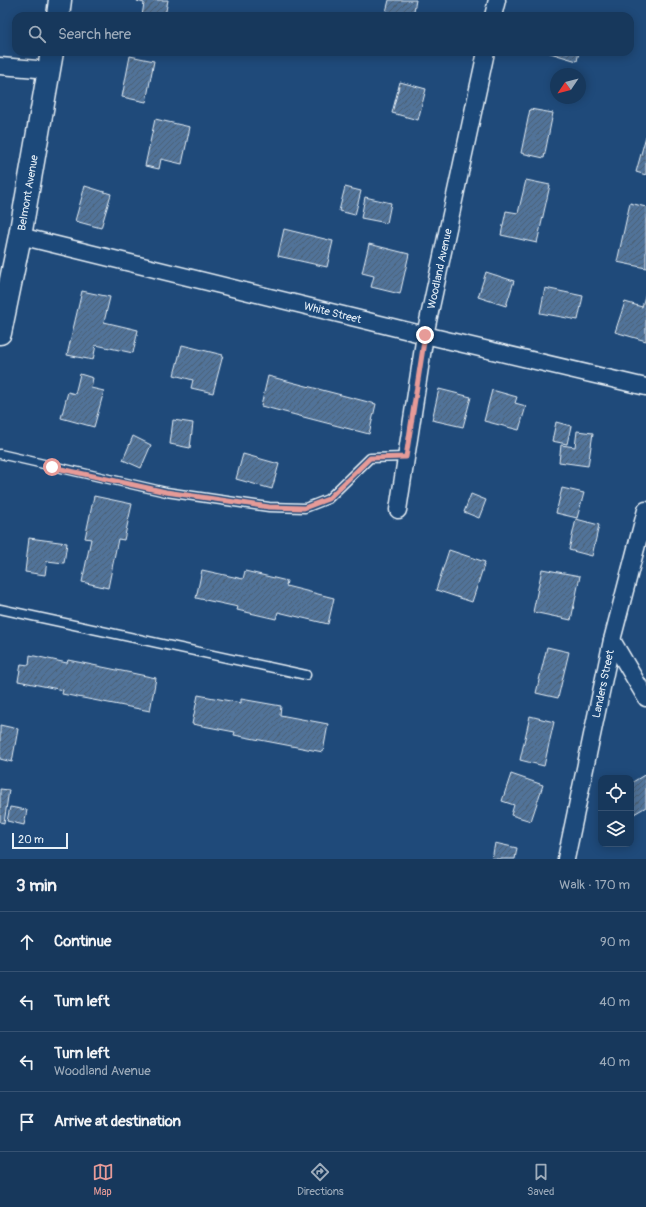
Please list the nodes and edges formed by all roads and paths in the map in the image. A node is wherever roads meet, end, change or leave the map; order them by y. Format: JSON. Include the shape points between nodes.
{"nodes":[{"id":1,"x":60,"y":0,"type":"edge"},
{"id":2,"x":497,"y":0,"type":"edge"},
{"id":3,"x":58,"y":12,"type":"edge"},
{"id":4,"x":494,"y":12,"type":"edge"},
{"id":5,"x":485,"y":56,"type":"edge"},
{"id":6,"x":51,"y":61,"type":"edge"},
{"id":7,"x":0,"y":66,"type":"edge"},
{"id":8,"x":20,"y":236,"type":"junction"},
{"id":9,"x":0,"y":333,"type":"edge"},
{"id":10,"x":425,"y":335,"type":"junction"},
{"id":11,"x":646,"y":387,"type":"edge"},
{"id":12,"x":0,"y":454,"type":"edge"},
{"id":13,"x":406,"y":457,"type":"junction"},
{"id":14,"x":398,"y":510,"type":"dead end"},
{"id":15,"x":646,"y":510,"type":"edge"},
{"id":16,"x":0,"y":610,"type":"edge"},
{"id":17,"x":612,"y":640,"type":"junction"},
{"id":18,"x":306,"y":675,"type":"dead end"},
{"id":19,"x":646,"y":698,"type":"edge"},
{"id":20,"x":566,"y":859,"type":"edge"}],
"edges":[{"from":1,"to":3,"type":"main road"},
{"from":2,"to":4,"type":"street"},
{"from":5,"to":10,"type":"street","name":"Woodland Avenue"},
{"from":6,"to":7,"type":"street"},
{"from":6,"to":8,"type":"main road","name":"Belmont Avenue"},
{"from":8,"to":9,"type":"main road","name":"Belmont Avenue"},
{"from":8,"to":10,"type":"street","name":"White Street"},
{"from":10,"to":11,"type":"street","name":"White Street"},
{"from":10,"to":13,"type":"street","name":"Woodland Avenue"},
{"from":12,"to":13,"type":"lane","via":[[166,492],[269,507],[304,508],[328,499],[370,458]]},
{"from":13,"to":14,"type":"street","name":"Woodland Avenue"},
{"from":15,"to":17,"type":"street","name":"Landers Street"},
{"from":16,"to":18,"type":"lane"},
{"from":17,"to":19,"type":"street"},
{"from":17,"to":20,"type":"street","name":"Landers Street"}]}
